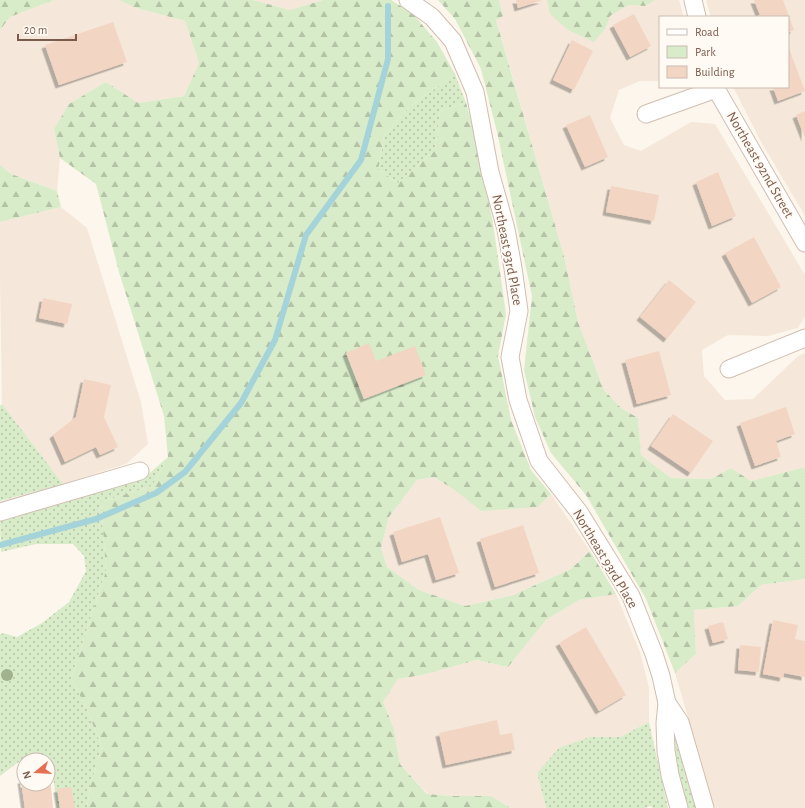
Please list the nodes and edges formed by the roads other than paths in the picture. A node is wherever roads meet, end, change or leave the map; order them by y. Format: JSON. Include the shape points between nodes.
{"nodes":[{"id":1,"x":408,"y":0,"type":"edge"},
{"id":2,"x":693,"y":0,"type":"edge"},
{"id":3,"x":697,"y":16,"type":"edge"},
{"id":4,"x":715,"y":88,"type":"edge"},
{"id":5,"x":646,"y":114,"type":"dead end"},
{"id":6,"x":805,"y":243,"type":"edge"},
{"id":7,"x":805,"y":338,"type":"edge"},
{"id":8,"x":730,"y":369,"type":"dead end"},
{"id":9,"x":140,"y":471,"type":"dead end"},
{"id":10,"x":0,"y":512,"type":"edge"},
{"id":11,"x":666,"y":703,"type":"junction"},
{"id":12,"x":679,"y":808,"type":"edge"},
{"id":13,"x":705,"y":808,"type":"edge"}],
"edges":[{"from":1,"to":11,"type":"street","name":"Northeast 93rd Place","via":[[432,17],[453,41],[475,92],[490,172],[506,229],[519,311],[510,357],[518,400],[539,461],[579,512],[631,596],[654,654]]},
{"from":2,"to":3,"type":"street"},
{"from":4,"to":5,"type":"street"},
{"from":4,"to":6,"type":"street","name":"Northeast 92nd Street"},
{"from":7,"to":8,"type":"street"},
{"from":9,"to":10,"type":"street"},
{"from":11,"to":12,"type":"street","name":"Northeast 93rd Place","via":[[666,751]]},
{"from":11,"to":13,"type":"street","name":"Northeast 93rd Place","via":[[680,722]]}]}
